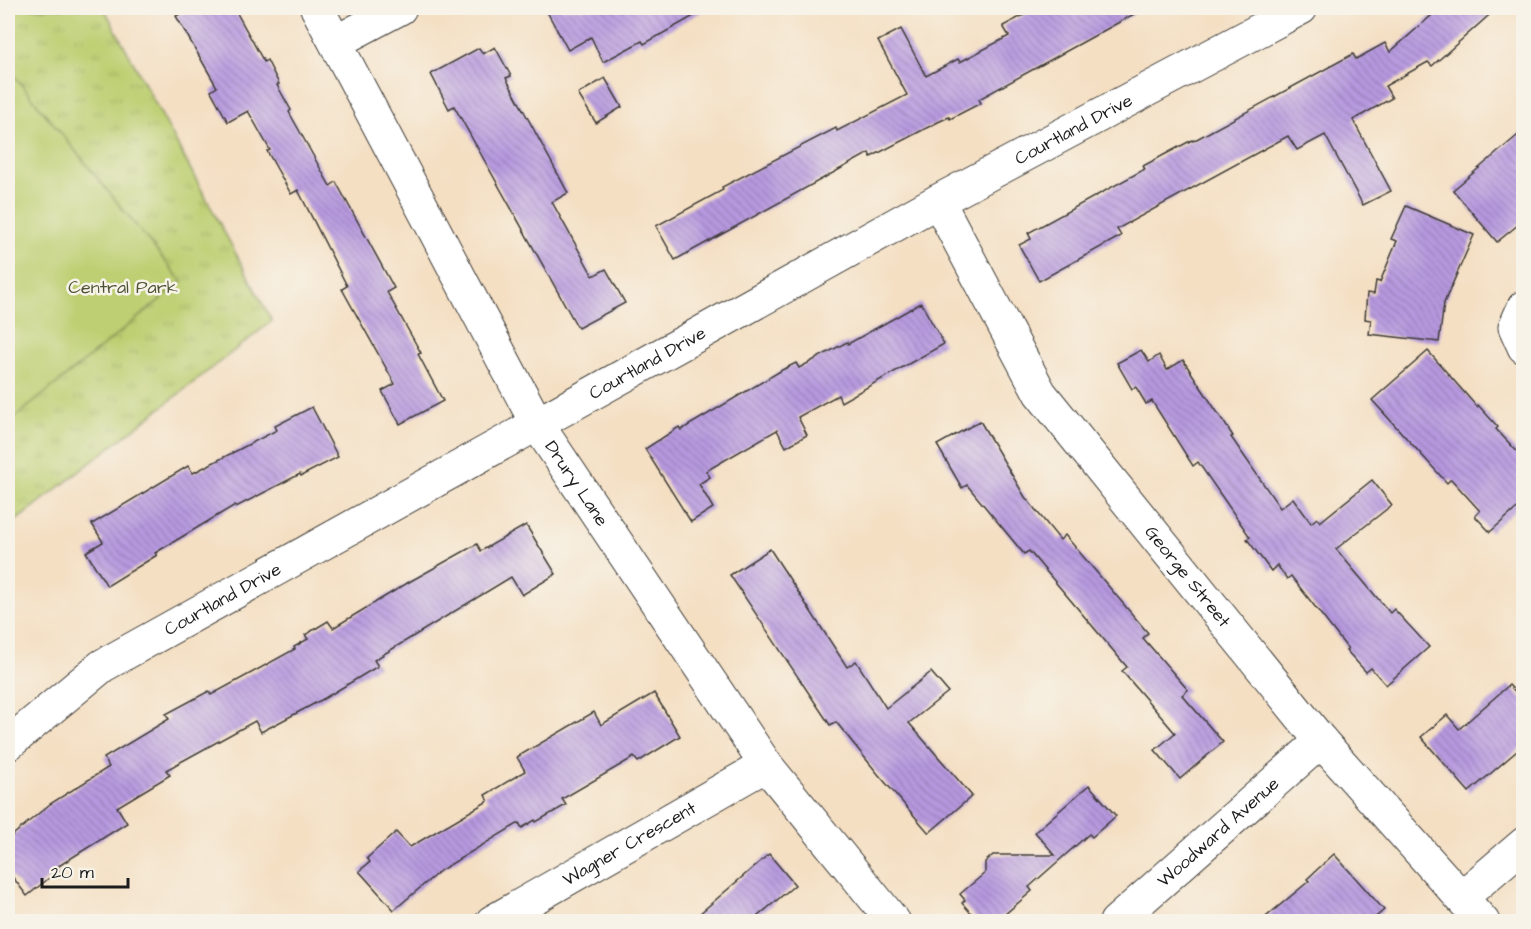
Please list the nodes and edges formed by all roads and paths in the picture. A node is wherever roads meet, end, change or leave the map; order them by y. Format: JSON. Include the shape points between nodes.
{"nodes":[{"id":1,"x":317,"y":8,"type":"edge"},
{"id":2,"x":400,"y":8,"type":"edge"},
{"id":3,"x":1301,"y":8,"type":"edge"},
{"id":4,"x":336,"y":42,"type":"junction"},
{"id":5,"x":938,"y":201,"type":"junction"},
{"id":6,"x":1524,"y":307,"type":"edge"},
{"id":7,"x":1524,"y":346,"type":"edge"},
{"id":8,"x":537,"y":424,"type":"junction"},
{"id":9,"x":1321,"y":741,"type":"junction"},
{"id":10,"x":8,"y":744,"type":"edge"},
{"id":11,"x":766,"y":765,"type":"junction"},
{"id":12,"x":1524,"y":844,"type":"edge"},
{"id":13,"x":1472,"y":909,"type":"edge"},
{"id":14,"x":492,"y":921,"type":"edge"},
{"id":15,"x":894,"y":921,"type":"edge"},
{"id":16,"x":1116,"y":921,"type":"edge"}],
"edges":[{"from":1,"to":4,"type":"street","name":"Drury Lane"},
{"from":2,"to":4,"type":"street"},
{"from":3,"to":5,"type":"street","name":"Courtland Drive"},
{"from":4,"to":8,"type":"street","name":"Drury Lane"},
{"from":5,"to":8,"type":"street","name":"Courtland Drive"},
{"from":5,"to":9,"type":"street","name":"George Street","via":[[1040,393]]},
{"from":6,"to":7,"type":"street","via":[[1515,327]]},
{"from":8,"to":10,"type":"street","name":"Courtland Drive","via":[[102,666]]},
{"from":8,"to":11,"type":"street","name":"Drury Lane"},
{"from":9,"to":13,"type":"street","name":"George Street"},
{"from":9,"to":16,"type":"street","name":"Woodward Avenue"},
{"from":11,"to":14,"type":"street","name":"Wagner Crescent"},
{"from":11,"to":15,"type":"street","name":"Drury Lane"},
{"from":12,"to":13,"type":"street"}]}
